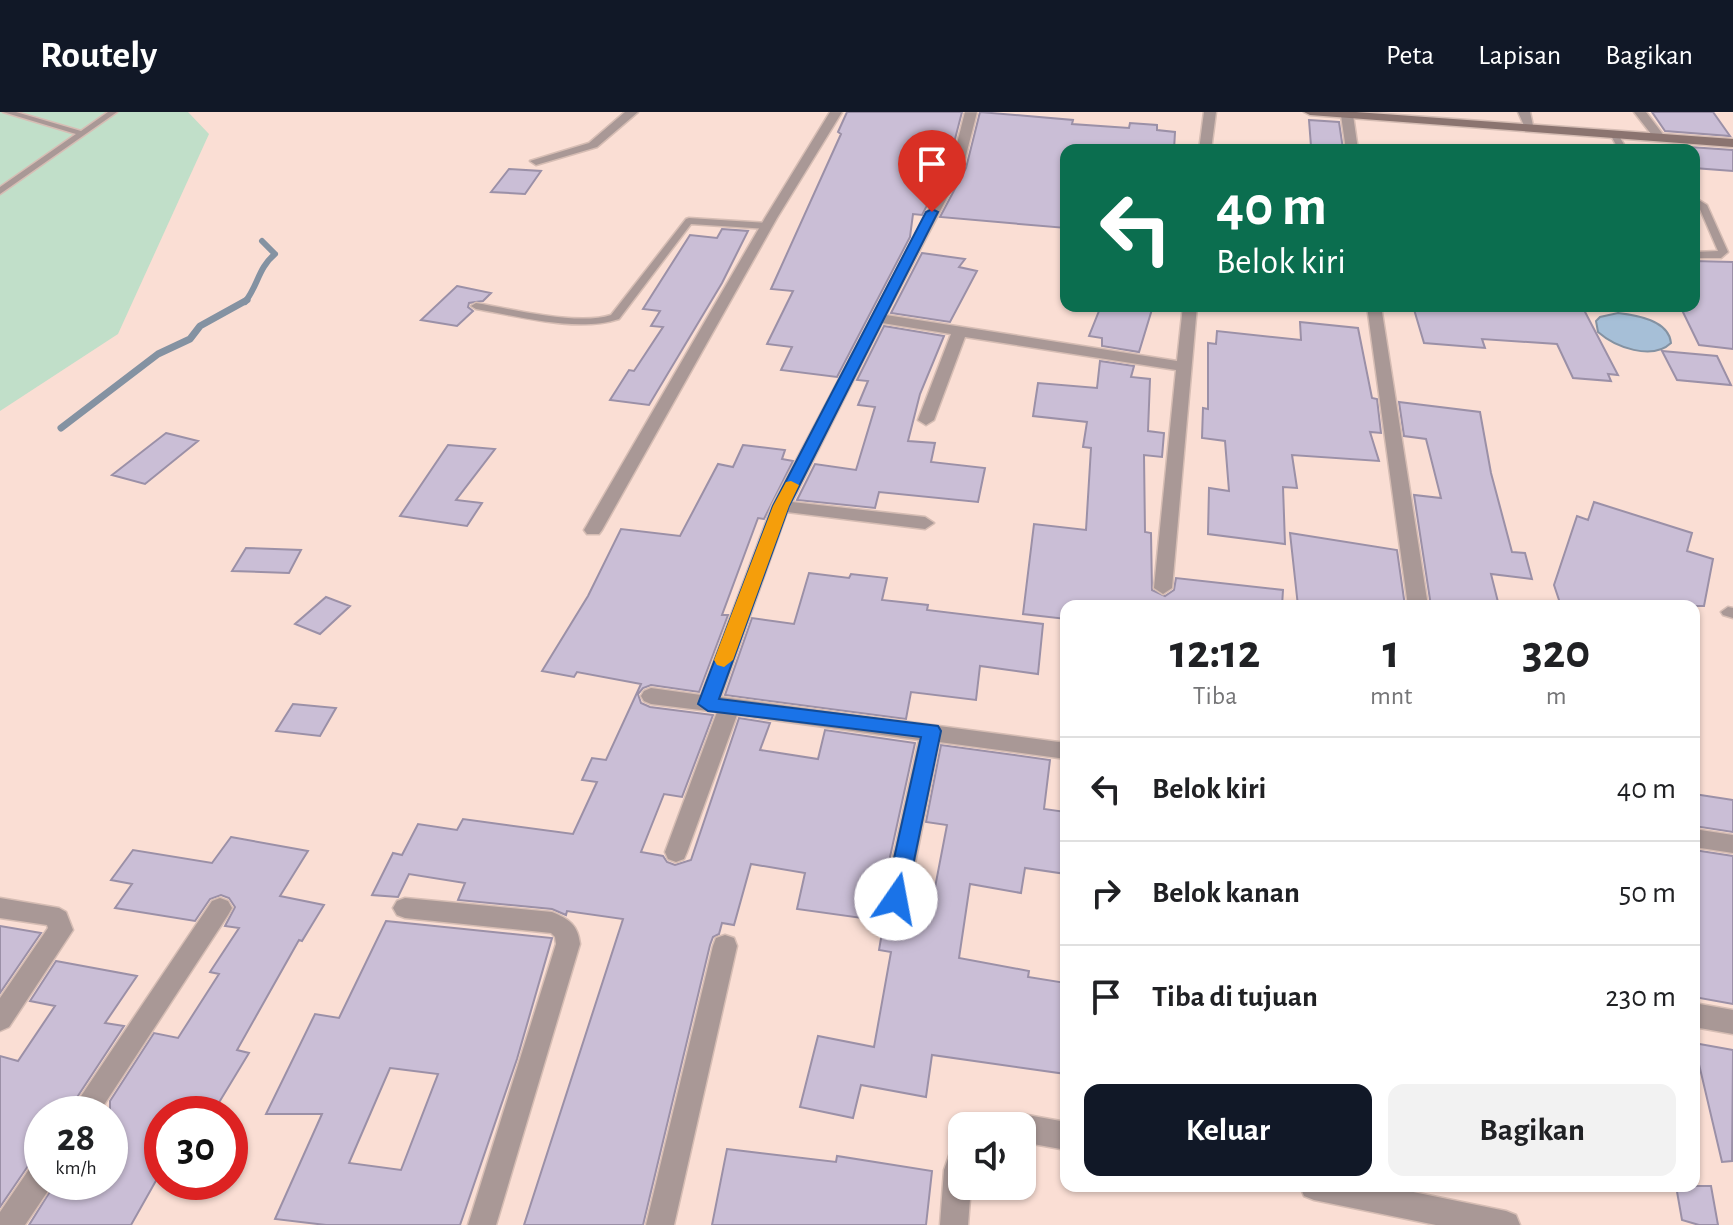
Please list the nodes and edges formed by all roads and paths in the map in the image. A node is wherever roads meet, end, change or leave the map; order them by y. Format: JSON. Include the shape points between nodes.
{"nodes":[{"id":1,"x":7,"y":112,"type":"edge"},
{"id":2,"x":113,"y":112,"type":"edge"},
{"id":3,"x":632,"y":112,"type":"edge"},
{"id":4,"x":836,"y":112,"type":"edge"},
{"id":5,"x":971,"y":112,"type":"edge"},
{"id":6,"x":1210,"y":112,"type":"edge"},
{"id":7,"x":1310,"y":112,"type":"edge"},
{"id":8,"x":1524,"y":112,"type":"edge"},
{"id":9,"x":1640,"y":112,"type":"edge"},
{"id":10,"x":1347,"y":115,"type":"junction"},
{"id":11,"x":1399,"y":115,"type":"edge"},
{"id":12,"x":1530,"y":128,"type":"junction"},
{"id":13,"x":80,"y":133,"type":"junction"},
{"id":14,"x":1614,"y":134,"type":"junction"},
{"id":15,"x":1659,"y":137,"type":"junction"},
{"id":16,"x":1733,"y":143,"type":"edge"},
{"id":17,"x":1206,"y":144,"type":"edge"},
{"id":18,"x":1351,"y":144,"type":"edge"},
{"id":19,"x":1620,"y":144,"type":"edge"},
{"id":20,"x":536,"y":161,"type":"dead end"},
{"id":21,"x":0,"y":191,"type":"edge"},
{"id":22,"x":1700,"y":203,"type":"edge"},
{"id":23,"x":767,"y":226,"type":"junction"},
{"id":24,"x":1700,"y":255,"type":"edge"},
{"id":25,"x":476,"y":306,"type":"dead end"},
{"id":26,"x":1189,"y":312,"type":"edge"},
{"id":27,"x":1375,"y":312,"type":"edge"},
{"id":28,"x":877,"y":318,"type":"junction"},
{"id":29,"x":960,"y":331,"type":"junction"},
{"id":30,"x":1184,"y":367,"type":"junction"},
{"id":31,"x":926,"y":420,"type":"dead end"},
{"id":32,"x":781,"y":506,"type":"junction"},
{"id":33,"x":925,"y":523,"type":"dead end"},
{"id":34,"x":593,"y":530,"type":"dead end"},
{"id":35,"x":1163,"y":588,"type":"dead end"},
{"id":36,"x":1417,"y":600,"type":"edge"},
{"id":37,"x":651,"y":696,"type":"dead end"},
{"id":38,"x":718,"y":706,"type":"junction"},
{"id":39,"x":931,"y":731,"type":"junction"},
{"id":40,"x":1060,"y":750,"type":"edge"},
{"id":41,"x":1700,"y":839,"type":"edge"},
{"id":42,"x":1733,"y":844,"type":"edge"},
{"id":43,"x":676,"y":852,"type":"dead end"},
{"id":44,"x":896,"y":899,"type":"dead end"},
{"id":45,"x":0,"y":908,"type":"edge"},
{"id":46,"x":220,"y":908,"type":"dead end"},
{"id":47,"x":405,"y":908,"type":"dead end"},
{"id":48,"x":725,"y":946,"type":"dead end"},
{"id":49,"x":1700,"y":1016,"type":"edge"},
{"id":50,"x":0,"y":1019,"type":"edge"},
{"id":51,"x":1733,"y":1022,"type":"edge"},
{"id":52,"x":94,"y":1096,"type":"edge"},
{"id":53,"x":1036,"y":1131,"type":"edge"},
{"id":54,"x":1060,"y":1135,"type":"edge"},
{"id":55,"x":1344,"y":1192,"type":"edge"},
{"id":56,"x":25,"y":1200,"type":"edge"},
{"id":57,"x":956,"y":1200,"type":"edge"},
{"id":58,"x":8,"y":1225,"type":"edge"},
{"id":59,"x":482,"y":1225,"type":"edge"},
{"id":60,"x":660,"y":1225,"type":"edge"},
{"id":61,"x":954,"y":1225,"type":"edge"},
{"id":62,"x":1506,"y":1225,"type":"edge"}],
"edges":[{"from":1,"to":13,"type":"lane"},
{"from":2,"to":13,"type":"lane"},
{"from":3,"to":20,"type":"street","via":[[593,145]]},
{"from":4,"to":23,"type":"street"},
{"from":5,"to":28,"type":"street","via":[[957,167]]},
{"from":6,"to":17,"type":"street"},
{"from":7,"to":10,"type":"street"},
{"from":8,"to":12,"type":"street"},
{"from":9,"to":15,"type":"street"},
{"from":10,"to":11,"type":"street"},
{"from":10,"to":18,"type":"street"},
{"from":11,"to":12,"type":"street"},
{"from":12,"to":14,"type":"street"},
{"from":13,"to":21,"type":"lane"},
{"from":14,"to":15,"type":"street"},
{"from":14,"to":19,"type":"lane"},
{"from":15,"to":16,"type":"street"},
{"from":22,"to":24,"type":"lane","via":[[1723,252]]},
{"from":23,"to":25,"type":"lane","via":[[689,221],[608,322]]},
{"from":23,"to":34,"type":"street"},
{"from":26,"to":30,"type":"street"},
{"from":27,"to":36,"type":"street"},
{"from":28,"to":29,"type":"street"},
{"from":28,"to":32,"type":"street"},
{"from":29,"to":30,"type":"street"},
{"from":29,"to":31,"type":"street"},
{"from":30,"to":35,"type":"street"},
{"from":32,"to":33,"type":"street"},
{"from":32,"to":38,"type":"street"},
{"from":37,"to":38,"type":"street"},
{"from":38,"to":39,"type":"street"},
{"from":38,"to":43,"type":"street"},
{"from":39,"to":40,"type":"street"},
{"from":39,"to":44,"type":"street"},
{"from":41,"to":42,"type":"street"},
{"from":45,"to":50,"type":"street","via":[[51,915],[61,924],[56,940]]},
{"from":46,"to":52,"type":"street"},
{"from":47,"to":59,"type":"street","via":[[552,923],[568,935]]},
{"from":48,"to":60,"type":"street"},
{"from":49,"to":51,"type":"street"},
{"from":53,"to":54,"type":"street"},
{"from":55,"to":62,"type":"street"},
{"from":56,"to":58,"type":"street"},
{"from":57,"to":61,"type":"street"}]}
